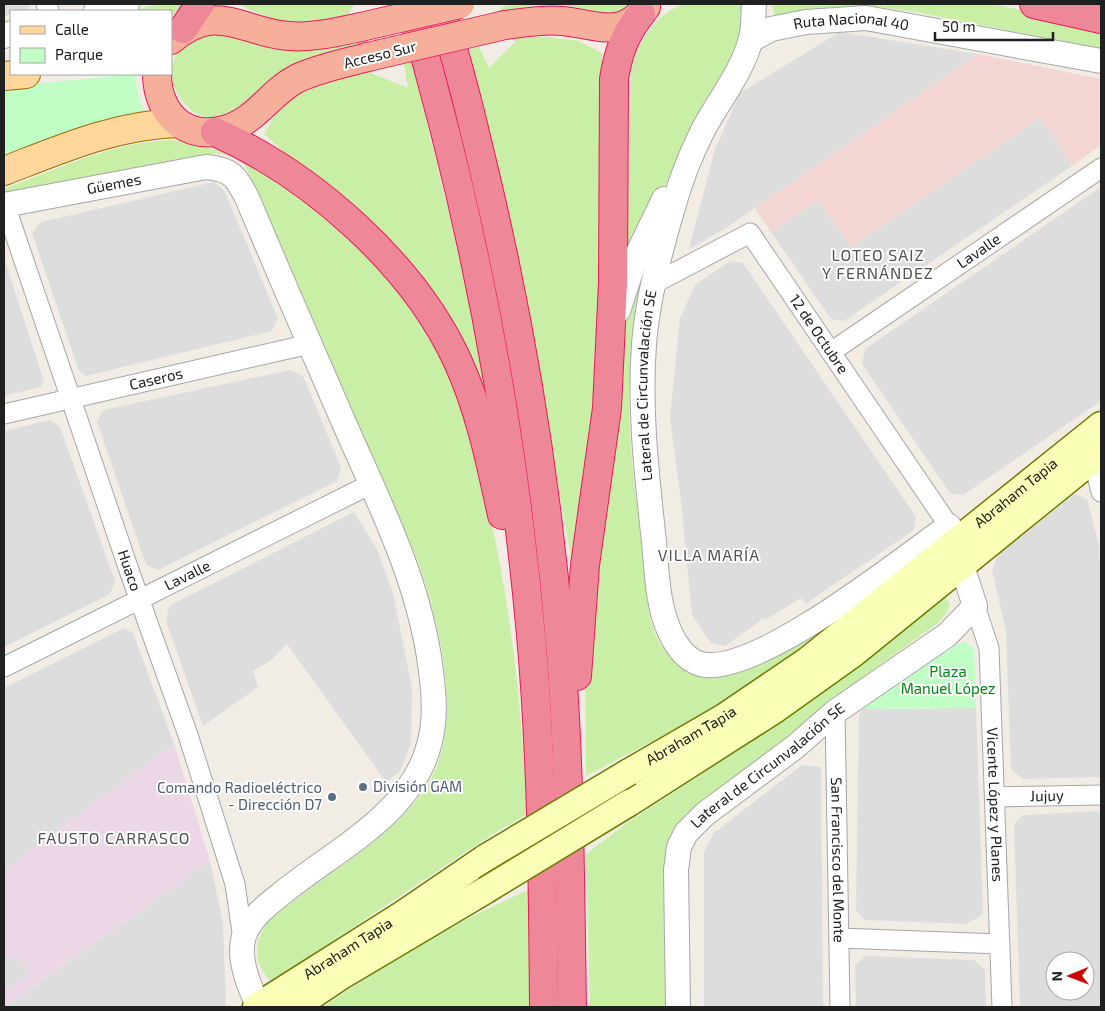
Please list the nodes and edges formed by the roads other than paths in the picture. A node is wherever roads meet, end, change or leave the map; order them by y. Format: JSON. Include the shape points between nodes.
{"nodes":[{"id":1,"x":127,"y":4,"type":"edge"},
{"id":2,"x":200,"y":4,"type":"edge"},
{"id":3,"x":410,"y":4,"type":"edge"},
{"id":4,"x":440,"y":4,"type":"edge"},
{"id":5,"x":460,"y":4,"type":"edge"},
{"id":6,"x":754,"y":4,"type":"edge"},
{"id":7,"x":1034,"y":4,"type":"edge"},
{"id":8,"x":647,"y":7,"type":"edge"},
{"id":9,"x":100,"y":10,"type":"edge"},
{"id":10,"x":1101,"y":19,"type":"edge"},
{"id":11,"x":177,"y":35,"type":"edge"},
{"id":12,"x":751,"y":40,"type":"junction"},
{"id":13,"x":1101,"y":61,"type":"edge"},
{"id":14,"x":157,"y":75,"type":"edge"},
{"id":15,"x":178,"y":123,"type":"junction"},
{"id":16,"x":215,"y":132,"type":"junction"},
{"id":17,"x":692,"y":154,"type":"junction"},
{"id":18,"x":1101,"y":168,"type":"edge"},
{"id":19,"x":4,"y":171,"type":"edge"},
{"id":20,"x":4,"y":205,"type":"edge"},
{"id":21,"x":653,"y":284,"type":"junction"},
{"id":22,"x":611,"y":337,"type":"junction"},
{"id":23,"x":310,"y":344,"type":"junction"},
{"id":24,"x":831,"y":352,"type":"junction"},
{"id":25,"x":70,"y":399,"type":"junction"},
{"id":26,"x":4,"y":414,"type":"edge"},
{"id":27,"x":1101,"y":425,"type":"edge"},
{"id":28,"x":1097,"y":456,"type":"edge"},
{"id":29,"x":371,"y":484,"type":"junction"},
{"id":30,"x":1101,"y":492,"type":"edge"},
{"id":31,"x":955,"y":546,"type":"junction"},
{"id":32,"x":139,"y":600,"type":"junction"},
{"id":33,"x":975,"y":606,"type":"junction"},
{"id":34,"x":4,"y":667,"type":"edge"},
{"id":35,"x":836,"y":712,"type":"junction"},
{"id":36,"x":537,"y":719,"type":"junction"},
{"id":37,"x":569,"y":788,"type":"junction"},
{"id":38,"x":1101,"y":795,"type":"edge"},
{"id":39,"x":995,"y":798,"type":"junction"},
{"id":40,"x":839,"y":938,"type":"junction"},
{"id":41,"x":243,"y":939,"type":"junction"},
{"id":42,"x":1000,"y":944,"type":"junction"},
{"id":43,"x":258,"y":1007,"type":"edge"},
{"id":44,"x":295,"y":1007,"type":"edge"},
{"id":45,"x":542,"y":1007,"type":"edge"},
{"id":46,"x":572,"y":1007,"type":"edge"},
{"id":47,"x":678,"y":1007,"type":"edge"},
{"id":48,"x":840,"y":1007,"type":"edge"},
{"id":49,"x":1002,"y":1007,"type":"edge"}],
"edges":[{"from":1,"to":9,"type":"street"},
{"from":2,"to":11,"type":"highway"},
{"from":3,"to":36,"type":"highway","via":[[454,168],[496,371],[523,557]]},
{"from":4,"to":37,"type":"highway","via":[[476,137],[530,390],[556,594]]},
{"from":5,"to":11,"type":"highway","name":"Acceso Sur","bridge":true,"via":[[317,35],[288,36],[264,31],[240,20],[217,17],[196,22]]},
{"from":6,"to":12,"type":"street","name":"Lateral de Circunvalación SE"},
{"from":7,"to":10,"type":"highway"},
{"from":8,"to":16,"type":"highway","name":"Acceso Sur","bridge":true,"via":[[628,24],[610,28],[562,21],[505,25],[324,68],[297,79],[252,117],[232,128]]},
{"from":8,"to":22,"type":"highway","via":[[627,34],[618,54],[614,79]]},
{"from":12,"to":13,"type":"street","name":"Ruta Nacional 40","via":[[771,29],[806,22],[866,18]]},
{"from":12,"to":17,"type":"street","name":"Lateral de Circunvalación SE"},
{"from":14,"to":15,"type":"highway","via":[[160,97]]},
{"from":15,"to":16,"type":"highway","name":"Acceso Sur","via":[[196,132]]},
{"from":15,"to":19,"type":"main road","via":[[140,125],[106,132]]},
{"from":16,"to":36,"type":"highway","via":[[291,174],[376,246],[410,282],[442,330],[466,381],[494,481],[509,548]]},
{"from":17,"to":21,"type":"street","name":"Lateral de Circunvalación SE","via":[[675,201]]},
{"from":17,"to":22,"type":"street","via":[[663,201],[635,259]]},
{"from":18,"to":24,"type":"street","name":"Lavalle"},
{"from":20,"to":23,"type":"street","name":"Güemes","via":[[206,167],[234,175]]},
{"from":20,"to":25,"type":"street","name":"Huaco"},
{"from":21,"to":24,"type":"street","name":"12 de Octubre","via":[[750,233]]},
{"from":21,"to":31,"type":"street","name":"Lateral de Circunvalación SE","via":[[644,352],[643,440],[662,608],[668,628],[685,655],[694,662],[718,665],[769,646]]},
{"from":22,"to":37,"type":"highway","via":[[607,408],[585,565]]},
{"from":23,"to":25,"type":"street","name":"Caseros"},
{"from":23,"to":29,"type":"street"},
{"from":24,"to":31,"type":"street","name":"12 de Octubre"},
{"from":25,"to":26,"type":"street","name":"Caseros"},
{"from":25,"to":32,"type":"street","name":"Huaco"},
{"from":27,"to":31,"type":"main road","name":"Abraham Tapia"},
{"from":28,"to":30,"type":"street"},
{"from":28,"to":31,"type":"main road","name":"Abraham Tapia"},
{"from":29,"to":32,"type":"street","name":"Lavalle"},
{"from":29,"to":41,"type":"street","via":[[407,568],[426,637],[433,695],[429,747],[418,773],[401,797],[374,824],[269,903],[253,920]]},
{"from":31,"to":33,"type":"street"},
{"from":31,"to":43,"type":"main road","name":"Abraham Tapia","bridge":true,"via":[[764,691],[485,858]]},
{"from":31,"to":44,"type":"main road","name":"Abraham Tapia","bridge":true,"via":[[820,678],[629,803]]},
{"from":32,"to":34,"type":"street","name":"Lavalle"},
{"from":32,"to":41,"type":"street","name":"Huaco","via":[[188,735],[235,884]]},
{"from":33,"to":35,"type":"street","name":"Lateral de Circunvalación SE","via":[[947,635]]},
{"from":33,"to":39,"type":"street","name":"Vicente López y Planes","via":[[989,648]]},
{"from":35,"to":40,"type":"street","name":"San Francisco del Monte"},
{"from":35,"to":47,"type":"street","name":"Lateral de Circunvalación SE","via":[[795,748],[705,814],[681,840],[676,870]]},
{"from":36,"to":45,"type":"highway"},
{"from":37,"to":46,"type":"highway"},
{"from":38,"to":39,"type":"street","name":"Jujuy"},
{"from":39,"to":42,"type":"street","name":"Vicente López y Planes"},
{"from":40,"to":42,"type":"street"},
{"from":40,"to":48,"type":"street","name":"San Francisco del Monte"},
{"from":41,"to":43,"type":"street","via":[[247,980]]},
{"from":42,"to":49,"type":"street","name":"Vicente López y Planes"}]}
